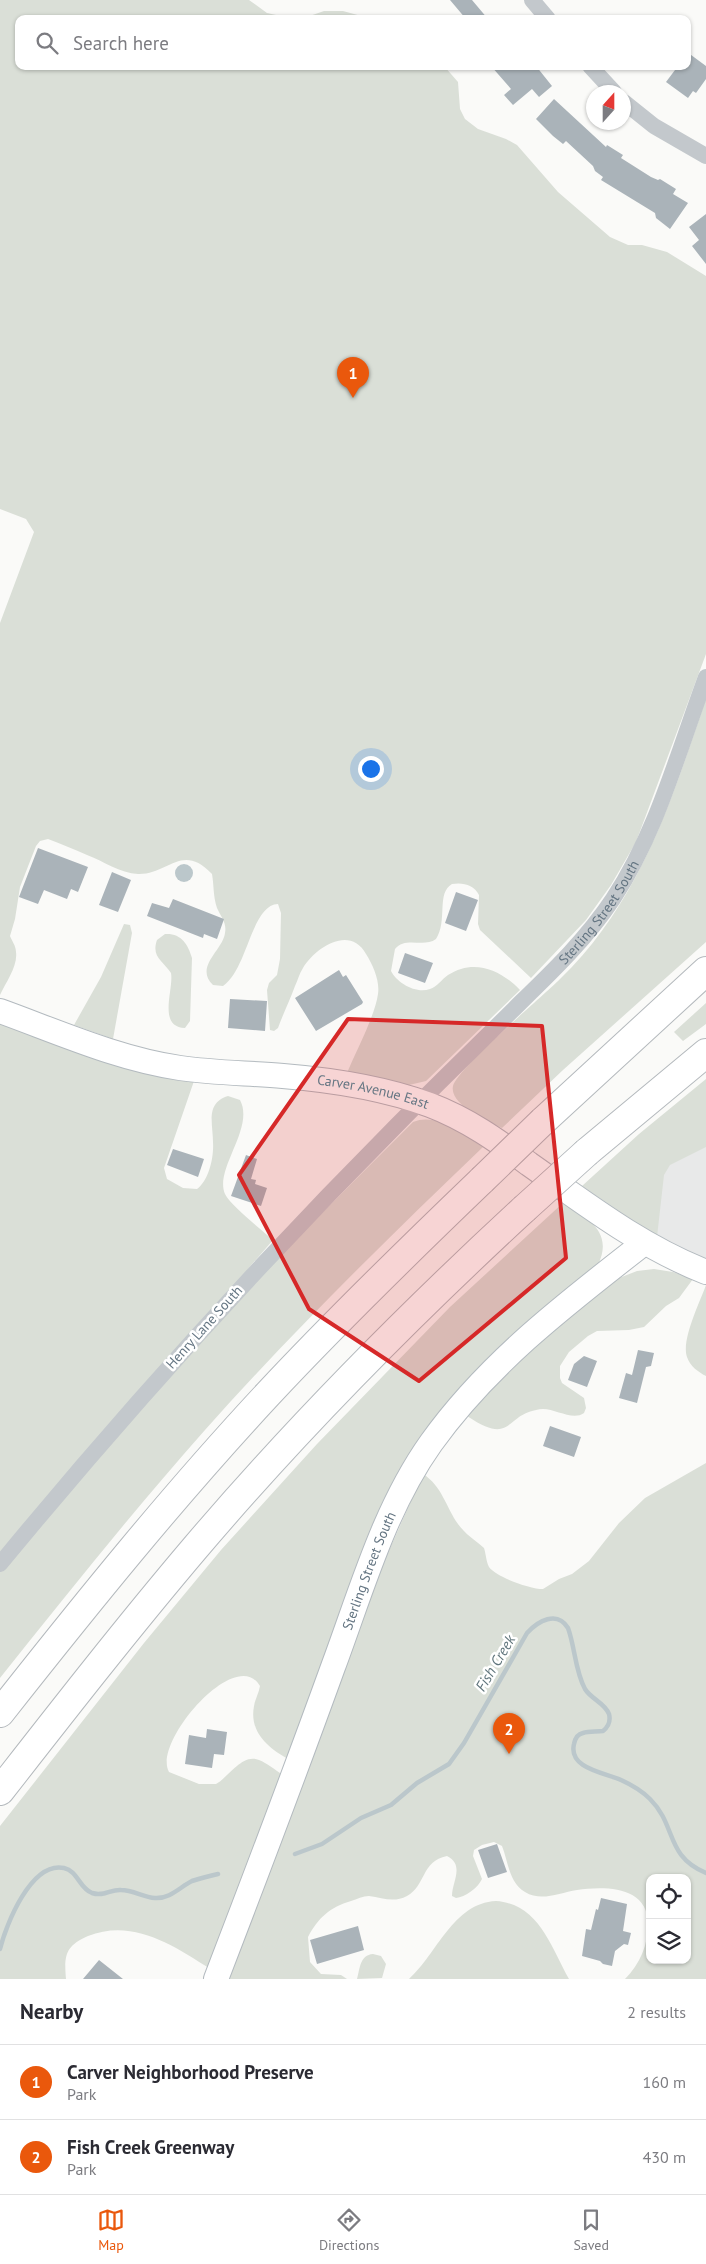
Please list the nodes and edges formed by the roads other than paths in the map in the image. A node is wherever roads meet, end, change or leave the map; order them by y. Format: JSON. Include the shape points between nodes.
{"nodes":[{"id":1,"x":532,"y":0,"type":"edge"},
{"id":2,"x":545,"y":15,"type":"edge"},
{"id":3,"x":594,"y":70,"type":"edge"},
{"id":4,"x":608,"y":85,"type":"edge"},
{"id":5,"x":631,"y":108,"type":"edge"},
{"id":6,"x":706,"y":156,"type":"edge"},
{"id":7,"x":706,"y":676,"type":"edge"},
{"id":8,"x":706,"y":971,"type":"edge"},
{"id":9,"x":0,"y":1011,"type":"edge"},
{"id":10,"x":706,"y":1054,"type":"edge"},
{"id":11,"x":420,"y":1102,"type":"junction"},
{"id":12,"x":644,"y":1243,"type":"junction"},
{"id":13,"x":706,"y":1272,"type":"edge"},
{"id":14,"x":0,"y":1564,"type":"edge"},
{"id":15,"x":0,"y":1713,"type":"edge"},
{"id":16,"x":0,"y":1791,"type":"edge"},
{"id":17,"x":216,"y":1979,"type":"edge"}],
"edges":[{"from":1,"to":2,"type":"street"},
{"from":3,"to":4,"type":"street"},
{"from":5,"to":6,"type":"street","via":[[654,126]]},
{"from":7,"to":11,"type":"street","name":"Sterling Street South","via":[[645,842],[612,901],[559,965]]},
{"from":8,"to":15,"type":"highway","bridge":true,"via":[[482,1180],[266,1396],[124,1558]]},
{"from":9,"to":11,"type":"street","name":"Carver Avenue East","via":[[155,1063],[206,1071],[333,1082]]},
{"from":10,"to":16,"type":"highway","bridge":true,"via":[[587,1152],[524,1209],[437,1289],[342,1386],[196,1548]]},
{"from":11,"to":12,"type":"street","name":"Carver Avenue East","via":[[453,1115],[486,1134]]},
{"from":11,"to":14,"type":"street","name":"Henry Lane South","via":[[279,1245],[172,1361]]},
{"from":12,"to":13,"type":"street","name":"Carver Avenue East"},
{"from":12,"to":17,"type":"street","name":"Sterling Street South","via":[[561,1307],[515,1349],[457,1410],[415,1467],[377,1548]]}]}
